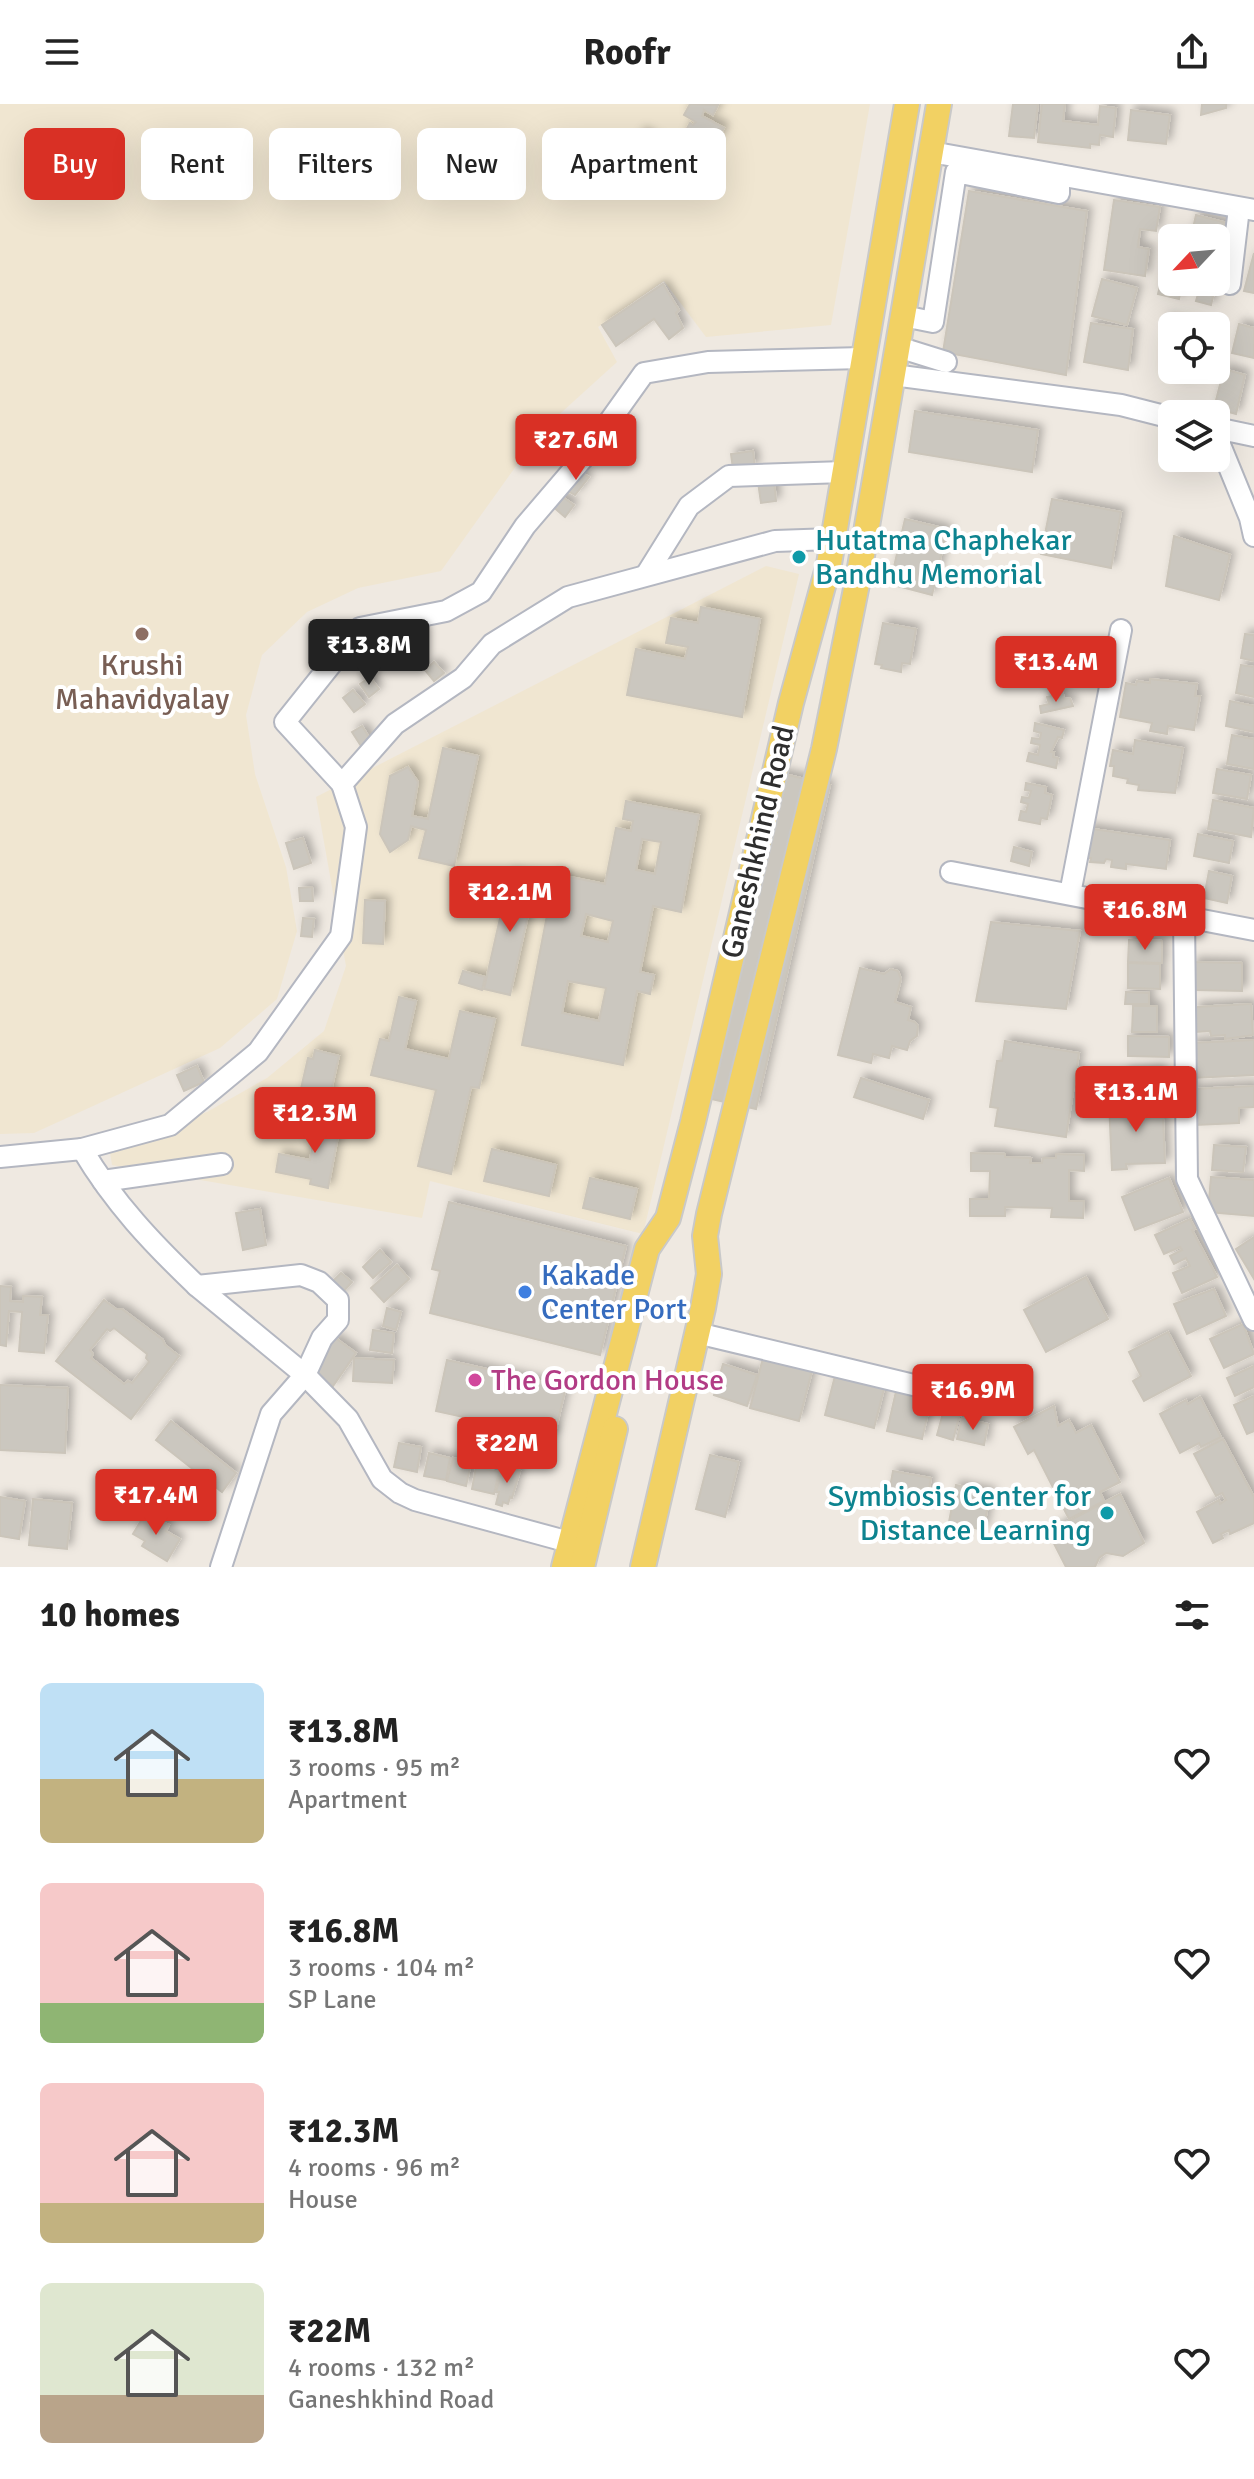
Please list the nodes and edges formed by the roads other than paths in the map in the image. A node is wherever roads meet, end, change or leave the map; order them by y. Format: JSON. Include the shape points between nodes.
{"nodes":[{"id":1,"x":907,"y":104,"type":"edge"},
{"id":2,"x":939,"y":104,"type":"edge"},
{"id":3,"x":931,"y":152,"type":"junction"},
{"id":4,"x":1059,"y":175,"type":"junction"},
{"id":5,"x":1246,"y":209,"type":"edge"},
{"id":6,"x":1230,"y":284,"type":"dead end"},
{"id":7,"x":903,"y":316,"type":"junction"},
{"id":8,"x":898,"y":347,"type":"junction"},
{"id":9,"x":863,"y":358,"type":"junction"},
{"id":10,"x":946,"y":362,"type":"dead end"},
{"id":11,"x":893,"y":375,"type":"junction"},
{"id":12,"x":1158,"y":414,"type":"edge"},
{"id":13,"x":1230,"y":431,"type":"edge"},
{"id":14,"x":1254,"y":436,"type":"edge"},
{"id":15,"x":1230,"y":469,"type":"edge"},
{"id":16,"x":844,"y":472,"type":"junction"},
{"id":17,"x":1254,"y":536,"type":"edge"},
{"id":18,"x":833,"y":539,"type":"junction"},
{"id":19,"x":829,"y":564,"type":"junction"},
{"id":20,"x":860,"y":569,"type":"junction"},
{"id":21,"x":646,"y":575,"type":"junction"},
{"id":22,"x":1121,"y":630,"type":"dead end"},
{"id":23,"x":342,"y":784,"type":"junction"},
{"id":24,"x":951,"y":872,"type":"dead end"},
{"id":25,"x":1070,"y":894,"type":"junction"},
{"id":26,"x":1184,"y":916,"type":"junction"},
{"id":27,"x":1254,"y":930,"type":"edge"},
{"id":28,"x":82,"y":1149,"type":"junction"},
{"id":29,"x":0,"y":1157,"type":"edge"},
{"id":30,"x":222,"y":1164,"type":"dead end"},
{"id":31,"x":103,"y":1181,"type":"junction"},
{"id":32,"x":668,"y":1218,"type":"junction"},
{"id":33,"x":705,"y":1236,"type":"junction"},
{"id":34,"x":197,"y":1286,"type":"junction"},
{"id":35,"x":1254,"y":1320,"type":"edge"},
{"id":36,"x":697,"y":1333,"type":"junction"},
{"id":37,"x":305,"y":1375,"type":"junction"},
{"id":38,"x":976,"y":1400,"type":"dead end"},
{"id":39,"x":569,"y":1542,"type":"junction"},
{"id":40,"x":221,"y":1567,"type":"edge"},
{"id":41,"x":564,"y":1567,"type":"edge"},
{"id":42,"x":582,"y":1567,"type":"edge"},
{"id":43,"x":626,"y":1567,"type":"edge"},
{"id":44,"x":643,"y":1567,"type":"edge"}],
"edges":[{"from":1,"to":9,"type":"main road","name":"Ganeshkhind Road"},
{"from":2,"to":3,"type":"main road","name":"Ganeshkhind Road"},
{"from":3,"to":4,"type":"street"},
{"from":3,"to":7,"type":"main road","name":"Ganeshkhind Road"},
{"from":4,"to":5,"type":"street"},
{"from":4,"to":7,"type":"street","via":[[1059,193],[956,172],[933,322]]},
{"from":5,"to":6,"type":"street"},
{"from":7,"to":8,"type":"main road","name":"Ganeshkhind Road"},
{"from":8,"to":10,"type":"street"},
{"from":8,"to":11,"type":"main road","name":"Ganeshkhind Road"},
{"from":9,"to":16,"type":"main road","name":"Ganeshkhind Road"},
{"from":9,"to":23,"type":"street","via":[[708,362],[644,373],[584,457],[525,526],[481,592],[446,611],[360,628],[285,722]]},
{"from":11,"to":12,"type":"street"},
{"from":11,"to":20,"type":"main road","name":"Ganeshkhind Road"},
{"from":13,"to":14,"type":"street"},
{"from":15,"to":17,"type":"street"},
{"from":16,"to":18,"type":"main road","name":"Ganeshkhind Road"},
{"from":16,"to":21,"type":"street","via":[[729,476],[689,506]]},
{"from":18,"to":19,"type":"main road","name":"Ganeshkhind Road"},
{"from":18,"to":21,"type":"street","via":[[775,541]]},
{"from":19,"to":20,"type":"main road"},
{"from":19,"to":32,"type":"main road","name":"Ganeshkhind Road"},
{"from":20,"to":33,"type":"main road","name":"Ganeshkhind Road","via":[[814,789]]},
{"from":21,"to":23,"type":"street","via":[[568,597],[492,644],[463,678],[395,724]]},
{"from":22,"to":25,"type":"street"},
{"from":23,"to":28,"type":"street","via":[[356,827],[341,936],[323,962],[258,1052],[170,1125]]},
{"from":24,"to":25,"type":"street"},
{"from":25,"to":26,"type":"street"},
{"from":26,"to":27,"type":"street"},
{"from":26,"to":35,"type":"street","via":[[1187,1179]]},
{"from":28,"to":29,"type":"street"},
{"from":28,"to":31,"type":"street"},
{"from":30,"to":31,"type":"street"},
{"from":31,"to":34,"type":"street","via":[[144,1235]]},
{"from":32,"to":39,"type":"main road","name":"Ganeshkhind Road","via":[[647,1249]]},
{"from":32,"to":42,"type":"main road"},
{"from":33,"to":36,"type":"main road","name":"Ganeshkhind Road","via":[[709,1274]]},
{"from":33,"to":43,"type":"main road"},
{"from":34,"to":37,"type":"street"},
{"from":34,"to":37,"type":"street","via":[[301,1275],[319,1282],[338,1300],[338,1320],[322,1338]]},
{"from":36,"to":38,"type":"street"},
{"from":36,"to":44,"type":"main road","name":"Ganeshkhind Road"},
{"from":37,"to":39,"type":"street","via":[[348,1419],[382,1479],[400,1493]]},
{"from":37,"to":40,"type":"street","via":[[271,1414]]},
{"from":39,"to":41,"type":"main road","name":"Ganeshkhind Road"}]}
